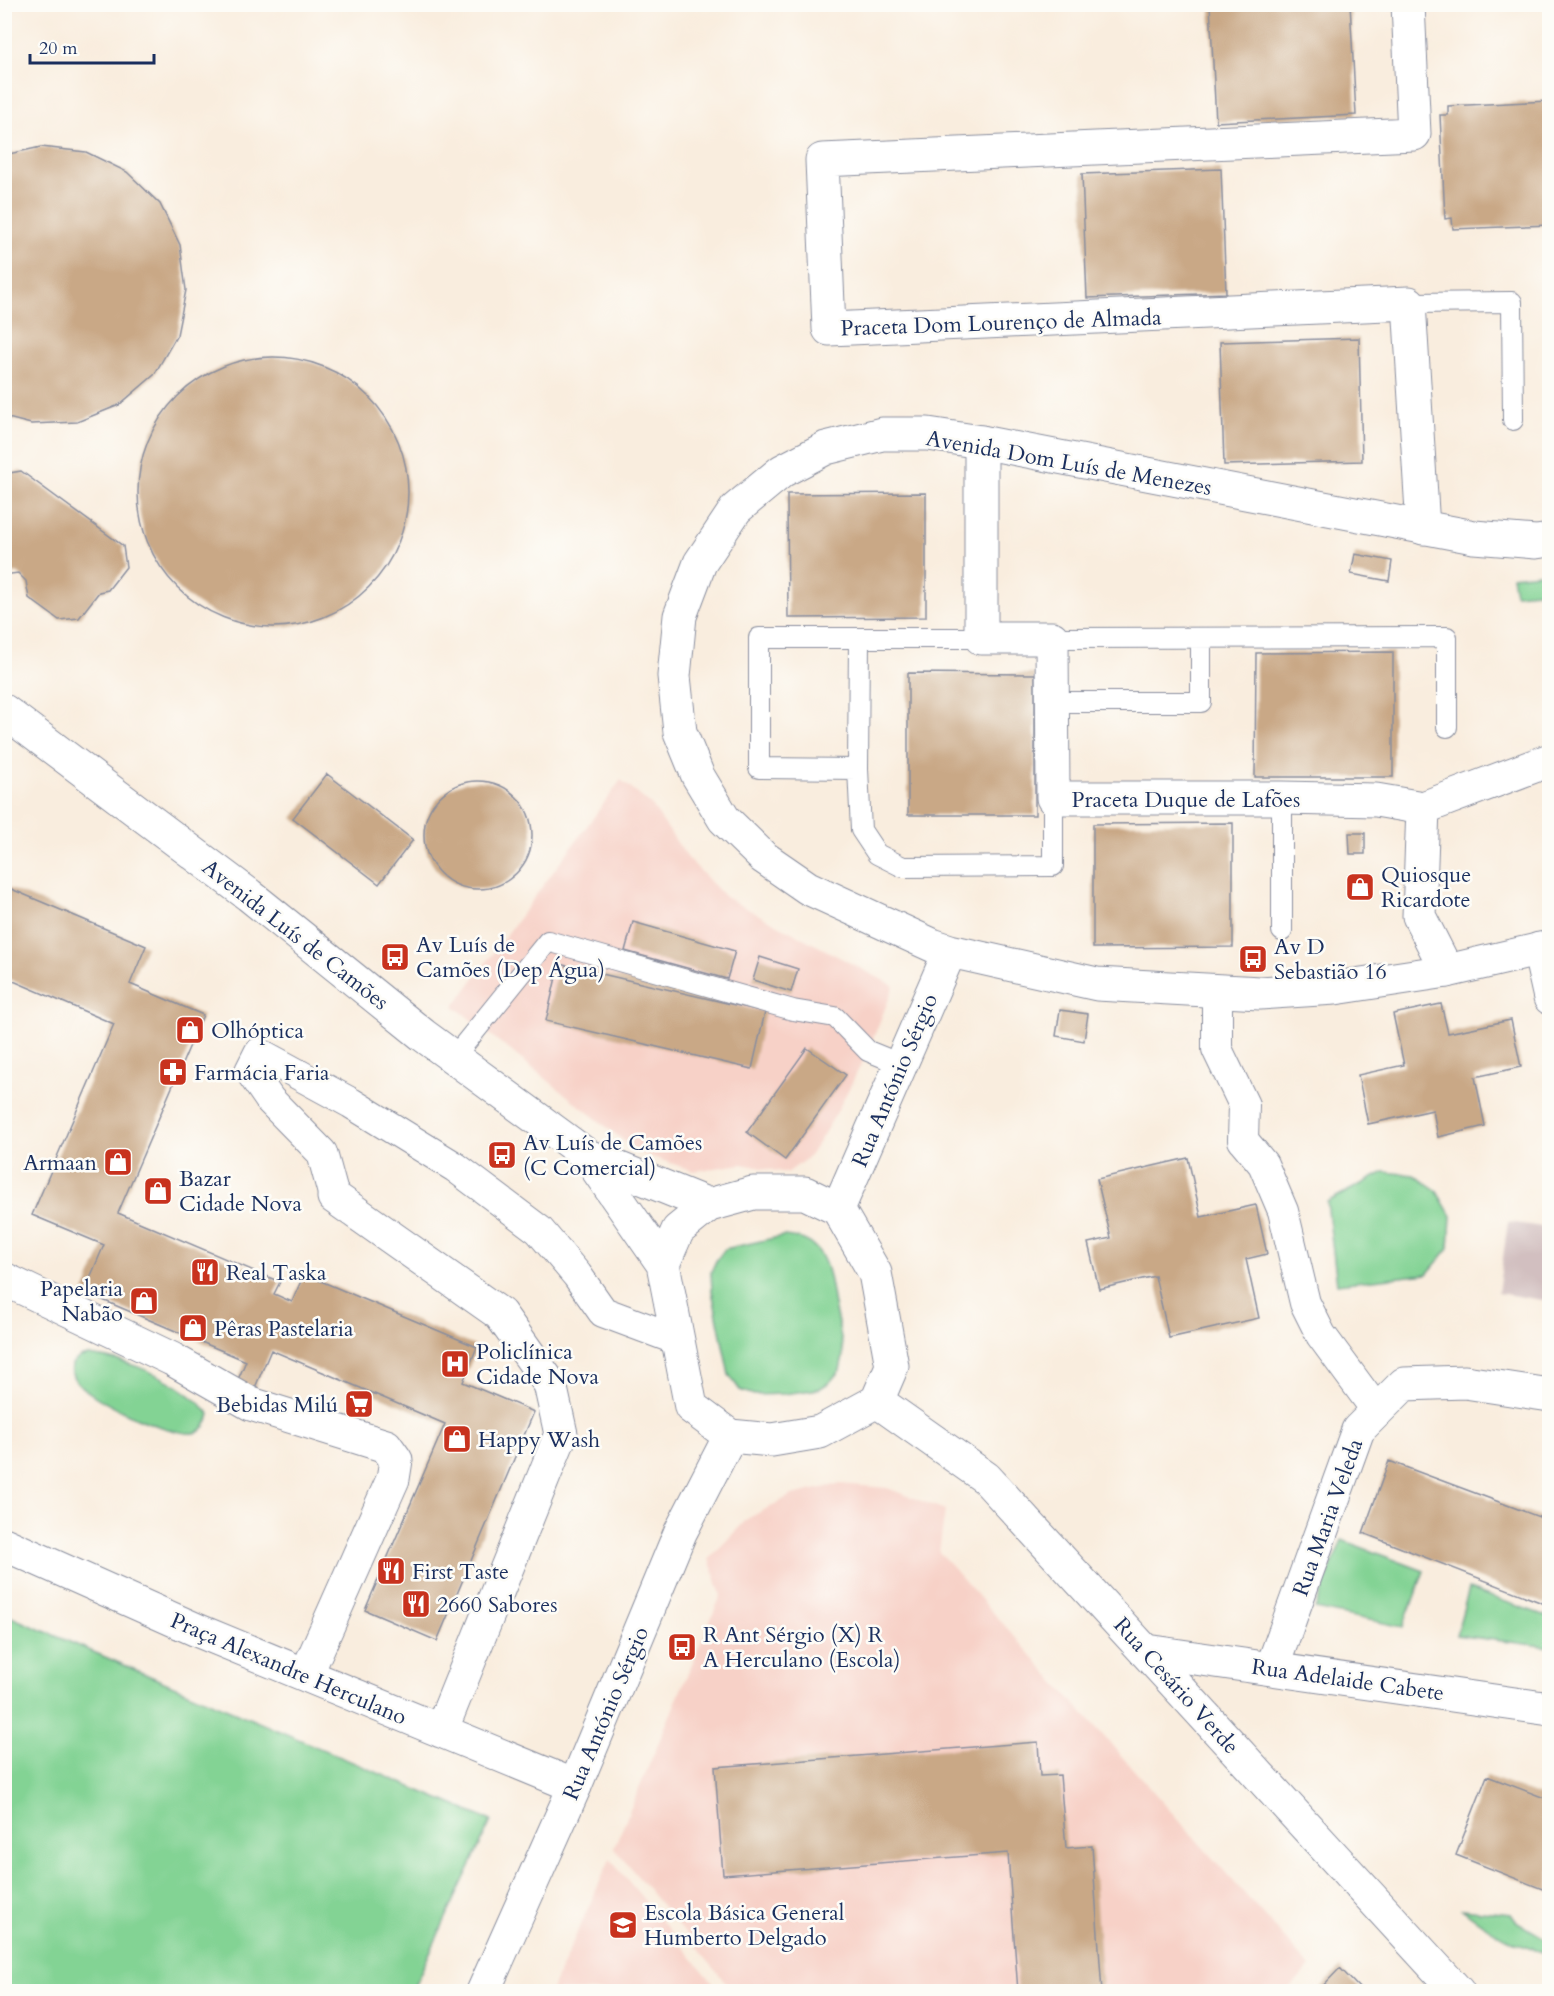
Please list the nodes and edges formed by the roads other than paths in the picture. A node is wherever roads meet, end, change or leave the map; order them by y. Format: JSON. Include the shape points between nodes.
{"nodes":[{"id":1,"x":1408,"y":4,"type":"edge"},
{"id":2,"x":1409,"y":303,"type":"junction"},
{"id":3,"x":1513,"y":420,"type":"dead end"},
{"id":4,"x":981,"y":442,"type":"junction"},
{"id":5,"x":1423,"y":528,"type":"junction"},
{"id":6,"x":1550,"y":540,"type":"edge"},
{"id":7,"x":859,"y":638,"type":"junction"},
{"id":8,"x":981,"y":638,"type":"junction"},
{"id":9,"x":1052,"y":638,"type":"junction"},
{"id":10,"x":1201,"y":638,"type":"junction"},
{"id":11,"x":1053,"y":702,"type":"junction"},
{"id":12,"x":4,"y":711,"type":"edge"},
{"id":13,"x":1447,"y":727,"type":"dead end"},
{"id":14,"x":1550,"y":760,"type":"edge"},
{"id":15,"x":858,"y":769,"type":"junction"},
{"id":16,"x":1053,"y":798,"type":"junction"},
{"id":17,"x":1282,"y":798,"type":"junction"},
{"id":18,"x":1423,"y":808,"type":"junction"},
{"id":19,"x":1282,"y":931,"type":"dead end"},
{"id":20,"x":1544,"y":948,"type":"edge"},
{"id":21,"x":950,"y":951,"type":"junction"},
{"id":22,"x":1447,"y":971,"type":"junction"},
{"id":23,"x":1217,"y":991,"type":"junction"},
{"id":24,"x":1550,"y":998,"type":"edge"},
{"id":25,"x":454,"y":1057,"type":"junction"},
{"id":26,"x":900,"y":1064,"type":"junction"},
{"id":27,"x":588,"y":1156,"type":"junction"},
{"id":28,"x":334,"y":1197,"type":"joint"},
{"id":29,"x":709,"y":1205,"type":"junction"},
{"id":30,"x":838,"y":1209,"type":"junction"},
{"id":31,"x":663,"y":1264,"type":"junction"},
{"id":32,"x":4,"y":1279,"type":"edge"},
{"id":33,"x":678,"y":1340,"type":"junction"},
{"id":34,"x":1550,"y":1395,"type":"edge"},
{"id":35,"x":877,"y":1401,"type":"junction"},
{"id":36,"x":1377,"y":1411,"type":"junction"},
{"id":37,"x":730,"y":1436,"type":"junction"},
{"id":38,"x":4,"y":1545,"type":"edge"},
{"id":39,"x":1146,"y":1651,"type":"junction"},
{"id":40,"x":1272,"y":1668,"type":"junction"},
{"id":41,"x":306,"y":1675,"type":"junction"},
{"id":42,"x":1550,"y":1709,"type":"edge"},
{"id":43,"x":441,"y":1731,"type":"junction"},
{"id":44,"x":575,"y":1786,"type":"junction"},
{"id":45,"x":1458,"y":1991,"type":"edge"},
{"id":46,"x":483,"y":1992,"type":"edge"}],
"edges":[{"from":1,"to":2,"type":"street","name":"Praceta Dom Lourenço de Almada","via":[[1414,134],[822,160],[829,329]]},
{"from":2,"to":3,"type":"lane","via":[[1512,302]]},
{"from":2,"to":5,"type":"street"},
{"from":4,"to":5,"type":"street","name":"Avenida Dom Luís de Menezes"},
{"from":4,"to":8,"type":"street"},
{"from":4,"to":21,"type":"street","name":"Avenida Dom Luís de Menezes","via":[[928,434],[882,434],[826,448],[782,471],[736,509],[700,563],[680,616],[674,675],[680,732],[698,776],[724,819],[763,856],[808,888]]},
{"from":5,"to":6,"type":"street","name":"Avenida Dom Luís de Menezes","via":[[1474,537]]},
{"from":7,"to":8,"type":"lane"},
{"from":7,"to":15,"type":"lane"},
{"from":7,"to":15,"type":"lane","via":[[759,638],[759,768]]},
{"from":8,"to":9,"type":"street"},
{"from":9,"to":10,"type":"lane"},
{"from":9,"to":11,"type":"street","name":"Praceta Duque de Lafões"},
{"from":10,"to":11,"type":"lane","via":[[1201,702]]},
{"from":10,"to":13,"type":"lane","via":[[1447,637]]},
{"from":11,"to":16,"type":"street","name":"Praceta Duque de Lafões"},
{"from":12,"to":25,"type":"street","name":"Avenida Luís de Camões","via":[[249,895]]},
{"from":14,"to":18,"type":"street"},
{"from":15,"to":16,"type":"lane","via":[[861,831],[877,854],[903,867],[1053,866]]},
{"from":16,"to":17,"type":"street","name":"Praceta Duque de Lafões"},
{"from":17,"to":18,"type":"street","name":"Praceta Duque de Lafões","via":[[1376,800]]},
{"from":17,"to":19,"type":"lane"},
{"from":18,"to":22,"type":"street","via":[[1419,916]]},
{"from":20,"to":22,"type":"street","name":"Avenida Dom Luís de Menezes"},
{"from":20,"to":24,"type":"street"},
{"from":21,"to":23,"type":"street","name":"Avenida Dom Luís de Menezes","via":[[1097,984]]},
{"from":21,"to":26,"type":"street","name":"Rua António Sérgio"},
{"from":22,"to":23,"type":"street","name":"Avenida Dom Luís de Menezes","via":[[1335,988],[1260,993]]},
{"from":23,"to":36,"type":"street","via":[[1217,1049],[1244,1105],[1243,1140],[1263,1164],[1283,1211],[1305,1303],[1321,1335]]},
{"from":25,"to":26,"type":"lane","via":[[548,941],[793,1010],[835,1017],[868,1051]]},
{"from":25,"to":27,"type":"street","name":"Avenida Luís de Camões"},
{"from":26,"to":30,"type":"street","name":"Rua António Sérgio"},
{"from":27,"to":29,"type":"street"},
{"from":27,"to":31,"type":"street"},
{"from":28,"to":33,"type":"street","via":[[322,1153],[270,1100],[250,1071],[259,1053],[351,1103],[455,1167],[539,1230],[603,1312]]},
{"from":28,"to":43,"type":"street","via":[[500,1314],[550,1384],[561,1434]]},
{"from":29,"to":30,"type":"street","via":[[753,1193],[805,1193]]},
{"from":29,"to":31,"type":"street","via":[[678,1230]]},
{"from":30,"to":35,"type":"street","via":[[876,1273],[892,1366]]},
{"from":31,"to":33,"type":"street"},
{"from":32,"to":41,"type":"street","via":[[172,1359],[251,1404],[386,1446],[396,1460],[393,1479]]},
{"from":33,"to":37,"type":"street","via":[[692,1407]]},
{"from":34,"to":36,"type":"street","name":"Rua Maria Veleda","via":[[1465,1382],[1404,1384]]},
{"from":35,"to":37,"type":"street","via":[[820,1432],[772,1440]]},
{"from":35,"to":39,"type":"street","name":"Rua Cesário Verde","via":[[986,1478]]},
{"from":36,"to":40,"type":"street","name":"Rua Maria Veleda","via":[[1358,1430]]},
{"from":37,"to":44,"type":"street","name":"Rua António Sérgio","via":[[680,1533]]},
{"from":38,"to":41,"type":"street","name":"Praça Alexandre Herculano"},
{"from":39,"to":40,"type":"street","name":"Rua Adelaide Cabete"},
{"from":39,"to":45,"type":"street","name":"Rua Cesário Verde"},
{"from":40,"to":42,"type":"street","name":"Rua Adelaide Cabete"},
{"from":41,"to":43,"type":"street","name":"Praça Alexandre Herculano"},
{"from":43,"to":44,"type":"street","name":"Praça Alexandre Herculano"},
{"from":44,"to":46,"type":"street","name":"Rua António Sérgio"}]}
